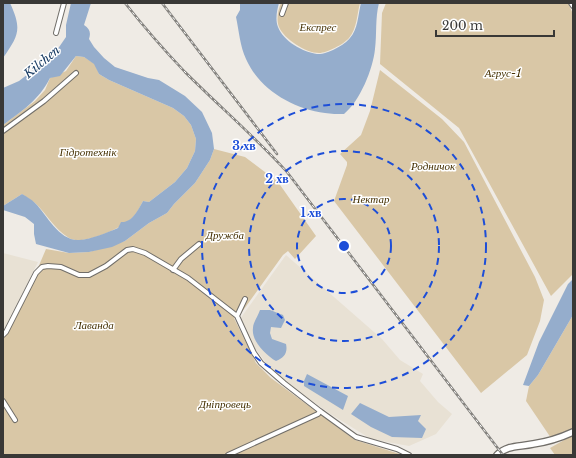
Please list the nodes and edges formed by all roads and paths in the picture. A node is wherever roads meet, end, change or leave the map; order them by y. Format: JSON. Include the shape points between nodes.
{"nodes":[{"id":1,"x":64,"y":3,"type":"edge"},
{"id":2,"x":286,"y":3,"type":"edge"},
{"id":3,"x":571,"y":3,"type":"edge"},
{"id":4,"x":573,"y":6,"type":"edge"},
{"id":5,"x":282,"y":14,"type":"dead end"},
{"id":6,"x":56,"y":33,"type":"dead end"},
{"id":7,"x":76,"y":73,"type":"dead end"},
{"id":8,"x":3,"y":131,"type":"edge"},
{"id":9,"x":199,"y":244,"type":"dead end"},
{"id":10,"x":173,"y":270,"type":"junction"},
{"id":11,"x":245,"y":299,"type":"dead end"},
{"id":12,"x":237,"y":316,"type":"junction"},
{"id":13,"x":3,"y":335,"type":"edge"},
{"id":14,"x":3,"y":402,"type":"edge"},
{"id":15,"x":320,"y":411,"type":"junction"},
{"id":16,"x":15,"y":420,"type":"dead end"},
{"id":17,"x":573,"y":432,"type":"edge"},
{"id":18,"x":228,"y":455,"type":"edge"},
{"id":19,"x":409,"y":455,"type":"edge"},
{"id":20,"x":497,"y":455,"type":"edge"}],
"edges":[{"from":1,"to":6,"type":"street"},
{"from":2,"to":5,"type":"street"},
{"from":3,"to":4,"type":"street"},
{"from":7,"to":8,"type":"street","via":[[44,101]]},
{"from":9,"to":10,"type":"street","via":[[180,259]]},
{"from":10,"to":12,"type":"street","via":[[188,278]]},
{"from":10,"to":13,"type":"street","via":[[145,253],[133,249],[89,275],[79,275],[61,267],[42,267],[36,273]]},
{"from":11,"to":12,"type":"street"},
{"from":12,"to":15,"type":"street","via":[[261,363]]},
{"from":14,"to":16,"type":"street"},
{"from":15,"to":18,"type":"street"},
{"from":15,"to":19,"type":"street","via":[[356,437]]},
{"from":17,"to":20,"type":"street","via":[[539,443],[508,447]]}]}
